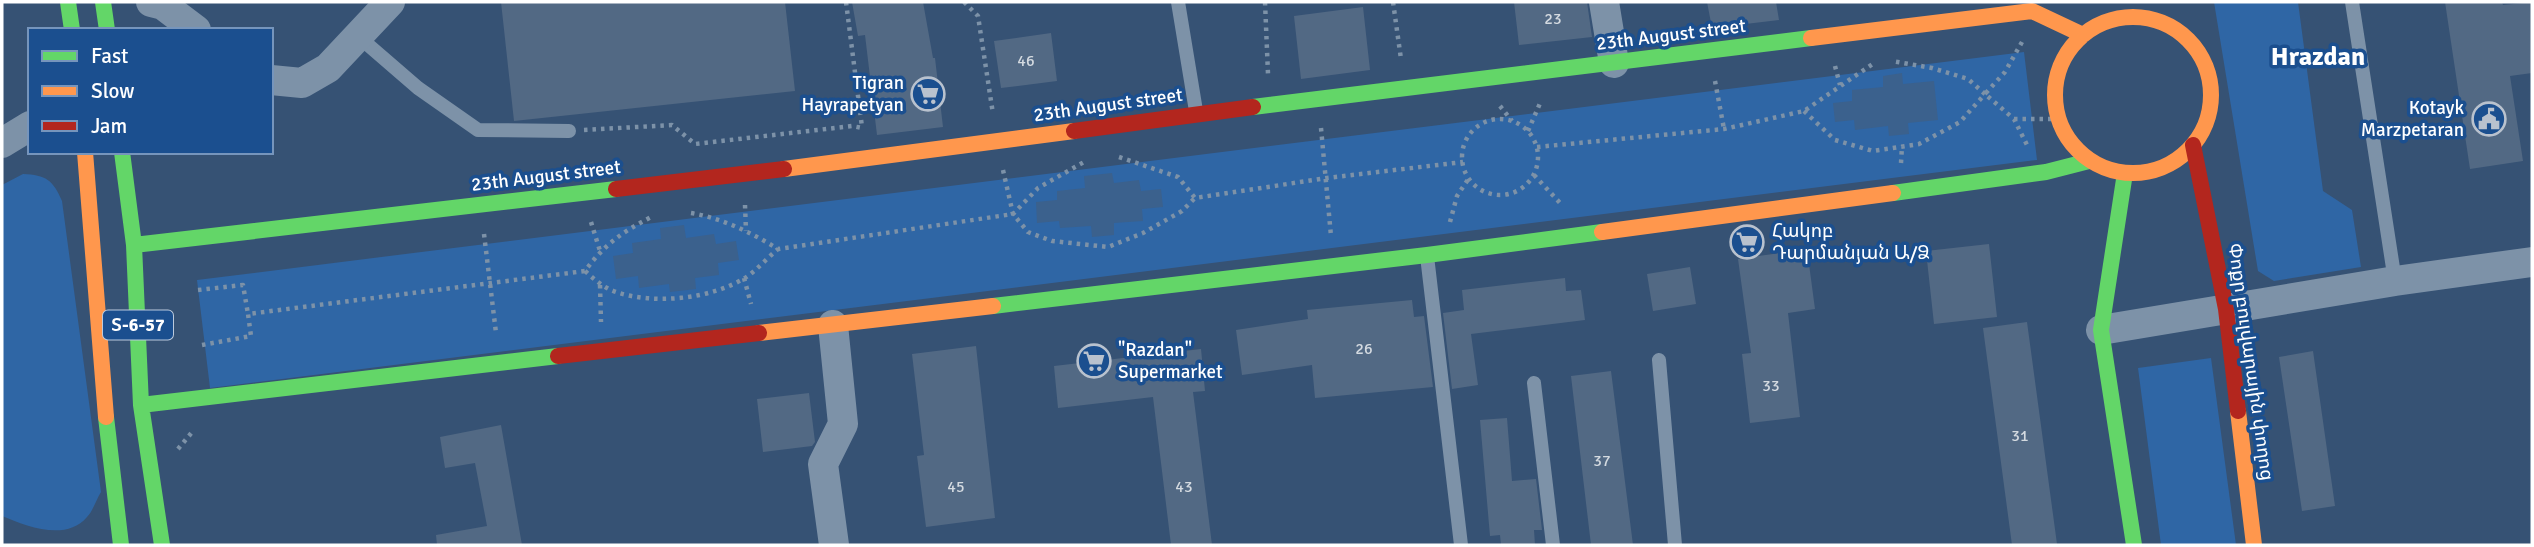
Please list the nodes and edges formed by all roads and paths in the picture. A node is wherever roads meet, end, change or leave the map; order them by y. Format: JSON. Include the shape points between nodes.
{"nodes":[{"id":1,"x":68,"y":2,"type":"edge"},
{"id":2,"x":103,"y":2,"type":"edge"},
{"id":3,"x":151,"y":2,"type":"edge"},
{"id":4,"x":390,"y":2,"type":"edge"},
{"id":5,"x":846,"y":2,"type":"edge"},
{"id":6,"x":1178,"y":2,"type":"edge"},
{"id":7,"x":1265,"y":2,"type":"edge"},
{"id":8,"x":1393,"y":2,"type":"edge"},
{"id":9,"x":1604,"y":2,"type":"edge"},
{"id":10,"x":2352,"y":2,"type":"edge"},
{"id":11,"x":2183,"y":13,"type":"dead end"},
{"id":12,"x":72,"y":28,"type":"edge"},
{"id":13,"x":107,"y":28,"type":"edge"},
{"id":14,"x":194,"y":28,"type":"edge"},
{"id":15,"x":2082,"y":36,"type":"junction"},
{"id":16,"x":359,"y":37,"type":"junction"},
{"id":17,"x":2185,"y":37,"type":"junction"},
{"id":18,"x":2022,"y":41,"type":"dead end"},
{"id":19,"x":1614,"y":63,"type":"junction"},
{"id":20,"x":1714,"y":75,"type":"dead end"},
{"id":21,"x":273,"y":80,"type":"edge"},
{"id":22,"x":1405,"y":88,"type":"junction"},
{"id":23,"x":1985,"y":94,"type":"junction"},
{"id":24,"x":1317,"y":99,"type":"junction"},
{"id":25,"x":1269,"y":105,"type":"junction"},
{"id":26,"x":1804,"y":111,"type":"junction"},
{"id":27,"x":1196,"y":114,"type":"junction"},
{"id":28,"x":2014,"y":119,"type":"junction"},
{"id":29,"x":2058,"y":119,"type":"junction"},
{"id":30,"x":28,"y":127,"type":"edge"},
{"id":31,"x":862,"y":127,"type":"junction"},
{"id":32,"x":1724,"y":129,"type":"junction"},
{"id":33,"x":569,"y":131,"type":"joint"},
{"id":34,"x":2,"y":143,"type":"edge"},
{"id":35,"x":2193,"y":145,"type":"junction"},
{"id":36,"x":1902,"y":146,"type":"junction"},
{"id":37,"x":1537,"y":148,"type":"junction"},
{"id":38,"x":2030,"y":151,"type":"dead end"},
{"id":39,"x":85,"y":154,"type":"edge"},
{"id":40,"x":122,"y":154,"type":"edge"},
{"id":41,"x":1115,"y":155,"type":"dead end"},
{"id":42,"x":880,"y":158,"type":"junction"},
{"id":43,"x":1091,"y":158,"type":"dead end"},
{"id":44,"x":2089,"y":161,"type":"junction"},
{"id":45,"x":1463,"y":162,"type":"junction"},
{"id":46,"x":1901,"y":167,"type":"dead end"},
{"id":47,"x":2125,"y":173,"type":"junction"},
{"id":48,"x":1534,"y":175,"type":"junction"},
{"id":49,"x":1327,"y":178,"type":"junction"},
{"id":50,"x":1469,"y":178,"type":"junction"},
{"id":51,"x":745,"y":204,"type":"dead end"},
{"id":52,"x":480,"y":205,"type":"junction"},
{"id":53,"x":1564,"y":208,"type":"dead end"},
{"id":54,"x":681,"y":214,"type":"dead end"},
{"id":55,"x":589,"y":216,"type":"dead end"},
{"id":56,"x":661,"y":216,"type":"dead end"},
{"id":57,"x":1449,"y":222,"type":"dead end"},
{"id":58,"x":746,"y":231,"type":"junction"},
{"id":59,"x":1331,"y":236,"type":"dead end"},
{"id":60,"x":134,"y":245,"type":"junction"},
{"id":61,"x":1108,"y":247,"type":"dead end"},
{"id":62,"x":778,"y":249,"type":"junction"},
{"id":63,"x":93,"y":251,"type":"junction"},
{"id":64,"x":600,"y":251,"type":"junction"},
{"id":65,"x":1427,"y":254,"type":"junction"},
{"id":66,"x":1107,"y":255,"type":"dead end"},
{"id":67,"x":2532,"y":262,"type":"edge"},
{"id":68,"x":585,"y":271,"type":"junction"},
{"id":69,"x":744,"y":278,"type":"junction"},
{"id":70,"x":2395,"y":281,"type":"junction"},
{"id":71,"x":490,"y":283,"type":"junction"},
{"id":72,"x":600,"y":285,"type":"junction"},
{"id":73,"x":198,"y":290,"type":"dead end"},
{"id":74,"x":676,"y":298,"type":"junction"},
{"id":75,"x":678,"y":307,"type":"dead end"},
{"id":76,"x":752,"y":307,"type":"dead end"},
{"id":77,"x":2226,"y":309,"type":"junction"},
{"id":78,"x":248,"y":314,"type":"junction"},
{"id":79,"x":833,"y":325,"type":"junction"},
{"id":80,"x":601,"y":327,"type":"dead end"},
{"id":81,"x":2101,"y":330,"type":"junction"},
{"id":82,"x":497,"y":341,"type":"dead end"},
{"id":83,"x":202,"y":345,"type":"dead end"},
{"id":84,"x":1659,"y":360,"type":"dead end"},
{"id":85,"x":1534,"y":383,"type":"dead end"},
{"id":86,"x":123,"y":407,"type":"junction"},
{"id":87,"x":121,"y":545,"type":"edge"},
{"id":88,"x":162,"y":545,"type":"edge"},
{"id":89,"x":834,"y":545,"type":"edge"},
{"id":90,"x":1461,"y":545,"type":"edge"},
{"id":91,"x":1553,"y":545,"type":"edge"},
{"id":92,"x":1675,"y":545,"type":"edge"},
{"id":93,"x":2134,"y":545,"type":"edge"},
{"id":94,"x":2254,"y":545,"type":"edge"}],
"edges":[{"from":1,"to":12,"type":"street"},
{"from":2,"to":13,"type":"street"},
{"from":3,"to":14,"type":"street","via":[[163,5]]},
{"from":4,"to":16,"type":"street"},
{"from":5,"to":31,"type":"path"},
{"from":6,"to":27,"type":"lane"},
{"from":7,"to":25,"type":"path"},
{"from":8,"to":22,"type":"path"},
{"from":9,"to":19,"type":"street"},
{"from":10,"to":70,"type":"lane"},
{"from":11,"to":17,"type":"street"},
{"from":15,"to":17,"type":"street","via":[[2101,18],[2124,17],[2167,24]]},
{"from":15,"to":19,"type":"street","name":"23th August street","via":[[2032,11]]},
{"from":15,"to":29,"type":"street","via":[[2064,59],[2055,89]]},
{"from":16,"to":21,"type":"street","via":[[328,68],[302,83]]},
{"from":16,"to":33,"type":"lane","via":[[418,88],[478,130]]},
{"from":17,"to":35,"type":"street","via":[[2203,61],[2211,89],[2208,119]]},
{"from":18,"to":23,"type":"path"},
{"from":19,"to":22,"type":"street","name":"23th August street"},
{"from":20,"to":32,"type":"path"},
{"from":22,"to":24,"type":"street","name":"23th August street"},
{"from":23,"to":26,"type":"path","via":[[1968,79],[1880,59]]},
{"from":23,"to":28,"type":"path"},
{"from":23,"to":36,"type":"path","via":[[1960,122],[1919,144]]},
{"from":24,"to":25,"type":"street","name":"23th August street"},
{"from":24,"to":49,"type":"path"},
{"from":25,"to":27,"type":"street","name":"23th August street"},
{"from":26,"to":32,"type":"path"},
{"from":26,"to":36,"type":"path","via":[[1835,140],[1873,151]]},
{"from":27,"to":42,"type":"street","name":"23th August street"},
{"from":28,"to":29,"type":"path"},
{"from":28,"to":38,"type":"path"},
{"from":29,"to":44,"type":"street","via":[[2073,146]]},
{"from":30,"to":34,"type":"street"},
{"from":31,"to":33,"type":"path","via":[[695,144],[672,125]]},
{"from":31,"to":42,"type":"path"},
{"from":32,"to":37,"type":"path"},
{"from":35,"to":47,"type":"street","via":[[2163,167]]},
{"from":35,"to":77,"type":"street","name":"Փոքր բուլվարային փողոց"},
{"from":36,"to":46,"type":"path"},
{"from":37,"to":45,"type":"path","via":[[1521,125],[1493,120],[1470,135]]},
{"from":37,"to":48,"type":"path"},
{"from":39,"to":63,"type":"street","number":"Տ-6-57"},
{"from":40,"to":60,"type":"street","number":"Տ-6-57"},
{"from":41,"to":49,"type":"path","via":[[1178,177],[1195,198]]},
{"from":42,"to":52,"type":"street","name":"23th August street"},
{"from":43,"to":62,"type":"path","via":[[1038,188],[1013,214]]},
{"from":44,"to":47,"type":"street"},
{"from":44,"to":65,"type":"street","via":[[2046,172]]},
{"from":45,"to":49,"type":"path"},
{"from":45,"to":50,"type":"path"},
{"from":47,"to":81,"type":"street"},
{"from":48,"to":50,"type":"path","via":[[1522,188],[1504,195],[1488,193]]},
{"from":48,"to":53,"type":"path"},
{"from":49,"to":59,"type":"path"},
{"from":50,"to":57,"type":"path"},
{"from":51,"to":58,"type":"path"},
{"from":52,"to":60,"type":"street","name":"23th August street"},
{"from":52,"to":71,"type":"path"},
{"from":54,"to":58,"type":"path","via":[[693,213]]},
{"from":55,"to":64,"type":"path"},
{"from":56,"to":64,"type":"path","via":[[618,234]]},
{"from":58,"to":62,"type":"path"},
{"from":60,"to":63,"type":"street","name":"23th August street"},
{"from":60,"to":86,"type":"street","number":"Տ-6-57"},
{"from":61,"to":66,"type":"path"},
{"from":62,"to":69,"type":"path"},
{"from":63,"to":86,"type":"street","number":"Տ-6-57"},
{"from":64,"to":68,"type":"path"},
{"from":65,"to":79,"type":"street"},
{"from":65,"to":90,"type":"lane"},
{"from":67,"to":70,"type":"street"},
{"from":68,"to":71,"type":"path"},
{"from":68,"to":72,"type":"path"},
{"from":69,"to":74,"type":"path","via":[[708,293]]},
{"from":69,"to":76,"type":"path"},
{"from":70,"to":77,"type":"street"},
{"from":71,"to":78,"type":"path"},
{"from":71,"to":82,"type":"path"},
{"from":72,"to":74,"type":"path","via":[[617,293]]},
{"from":72,"to":80,"type":"path"},
{"from":73,"to":78,"type":"path","via":[[243,285]]},
{"from":74,"to":75,"type":"path"},
{"from":77,"to":81,"type":"street"},
{"from":77,"to":94,"type":"street","name":"Փոքր բուլվարային փողոց"},
{"from":78,"to":83,"type":"path","via":[[251,336]]},
{"from":79,"to":86,"type":"street"},
{"from":79,"to":89,"type":"street","via":[[843,424],[823,464]]},
{"from":81,"to":93,"type":"street"},
{"from":84,"to":92,"type":"lane"},
{"from":85,"to":91,"type":"lane"},
{"from":86,"to":87,"type":"street","number":"Տ-6-57"},
{"from":86,"to":88,"type":"street","number":"Տ-6-57"}]}
